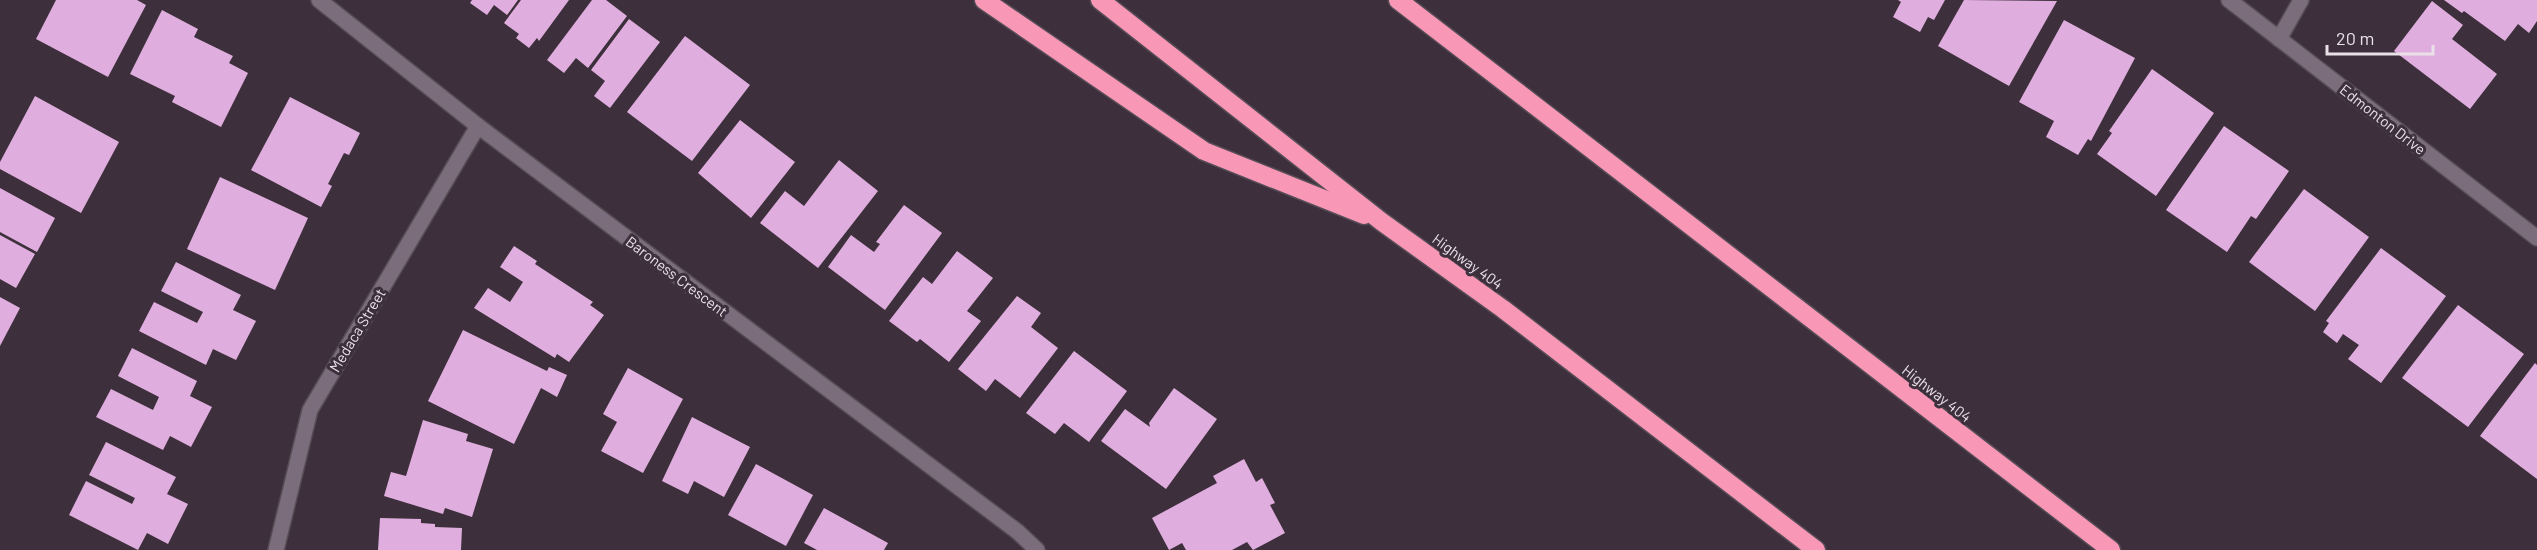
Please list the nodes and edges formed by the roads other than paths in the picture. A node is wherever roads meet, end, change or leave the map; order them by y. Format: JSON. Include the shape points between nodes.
{"nodes":[{"id":1,"x":319,"y":0,"type":"edge"},
{"id":2,"x":984,"y":0,"type":"edge"},
{"id":3,"x":1100,"y":0,"type":"edge"},
{"id":4,"x":1398,"y":0,"type":"edge"},
{"id":5,"x":2229,"y":0,"type":"edge"},
{"id":6,"x":2301,"y":0,"type":"edge"},
{"id":7,"x":2279,"y":39,"type":"junction"},
{"id":8,"x":478,"y":126,"type":"junction"},
{"id":9,"x":1382,"y":222,"type":"junction"},
{"id":10,"x":2537,"y":238,"type":"edge"},
{"id":11,"x":276,"y":550,"type":"edge"},
{"id":12,"x":1037,"y":550,"type":"edge"},
{"id":13,"x":1816,"y":550,"type":"edge"},
{"id":14,"x":2111,"y":550,"type":"edge"}],
"edges":[{"from":1,"to":8,"type":"street","name":"Baroness Crescent"},
{"from":2,"to":9,"type":"highway","via":[[1204,151]]},
{"from":3,"to":9,"type":"highway","name":"Highway 404"},
{"from":4,"to":14,"type":"highway","name":"Highway 404"},
{"from":5,"to":7,"type":"street","name":"Edmonton Drive"},
{"from":6,"to":7,"type":"street"},
{"from":7,"to":10,"type":"street","name":"Edmonton Drive"},
{"from":8,"to":11,"type":"street","name":"Medaca Street","via":[[310,410]]},
{"from":8,"to":12,"type":"street","name":"Baroness Crescent"},
{"from":9,"to":13,"type":"highway","name":"Highway 404","via":[[1503,309]]}]}
